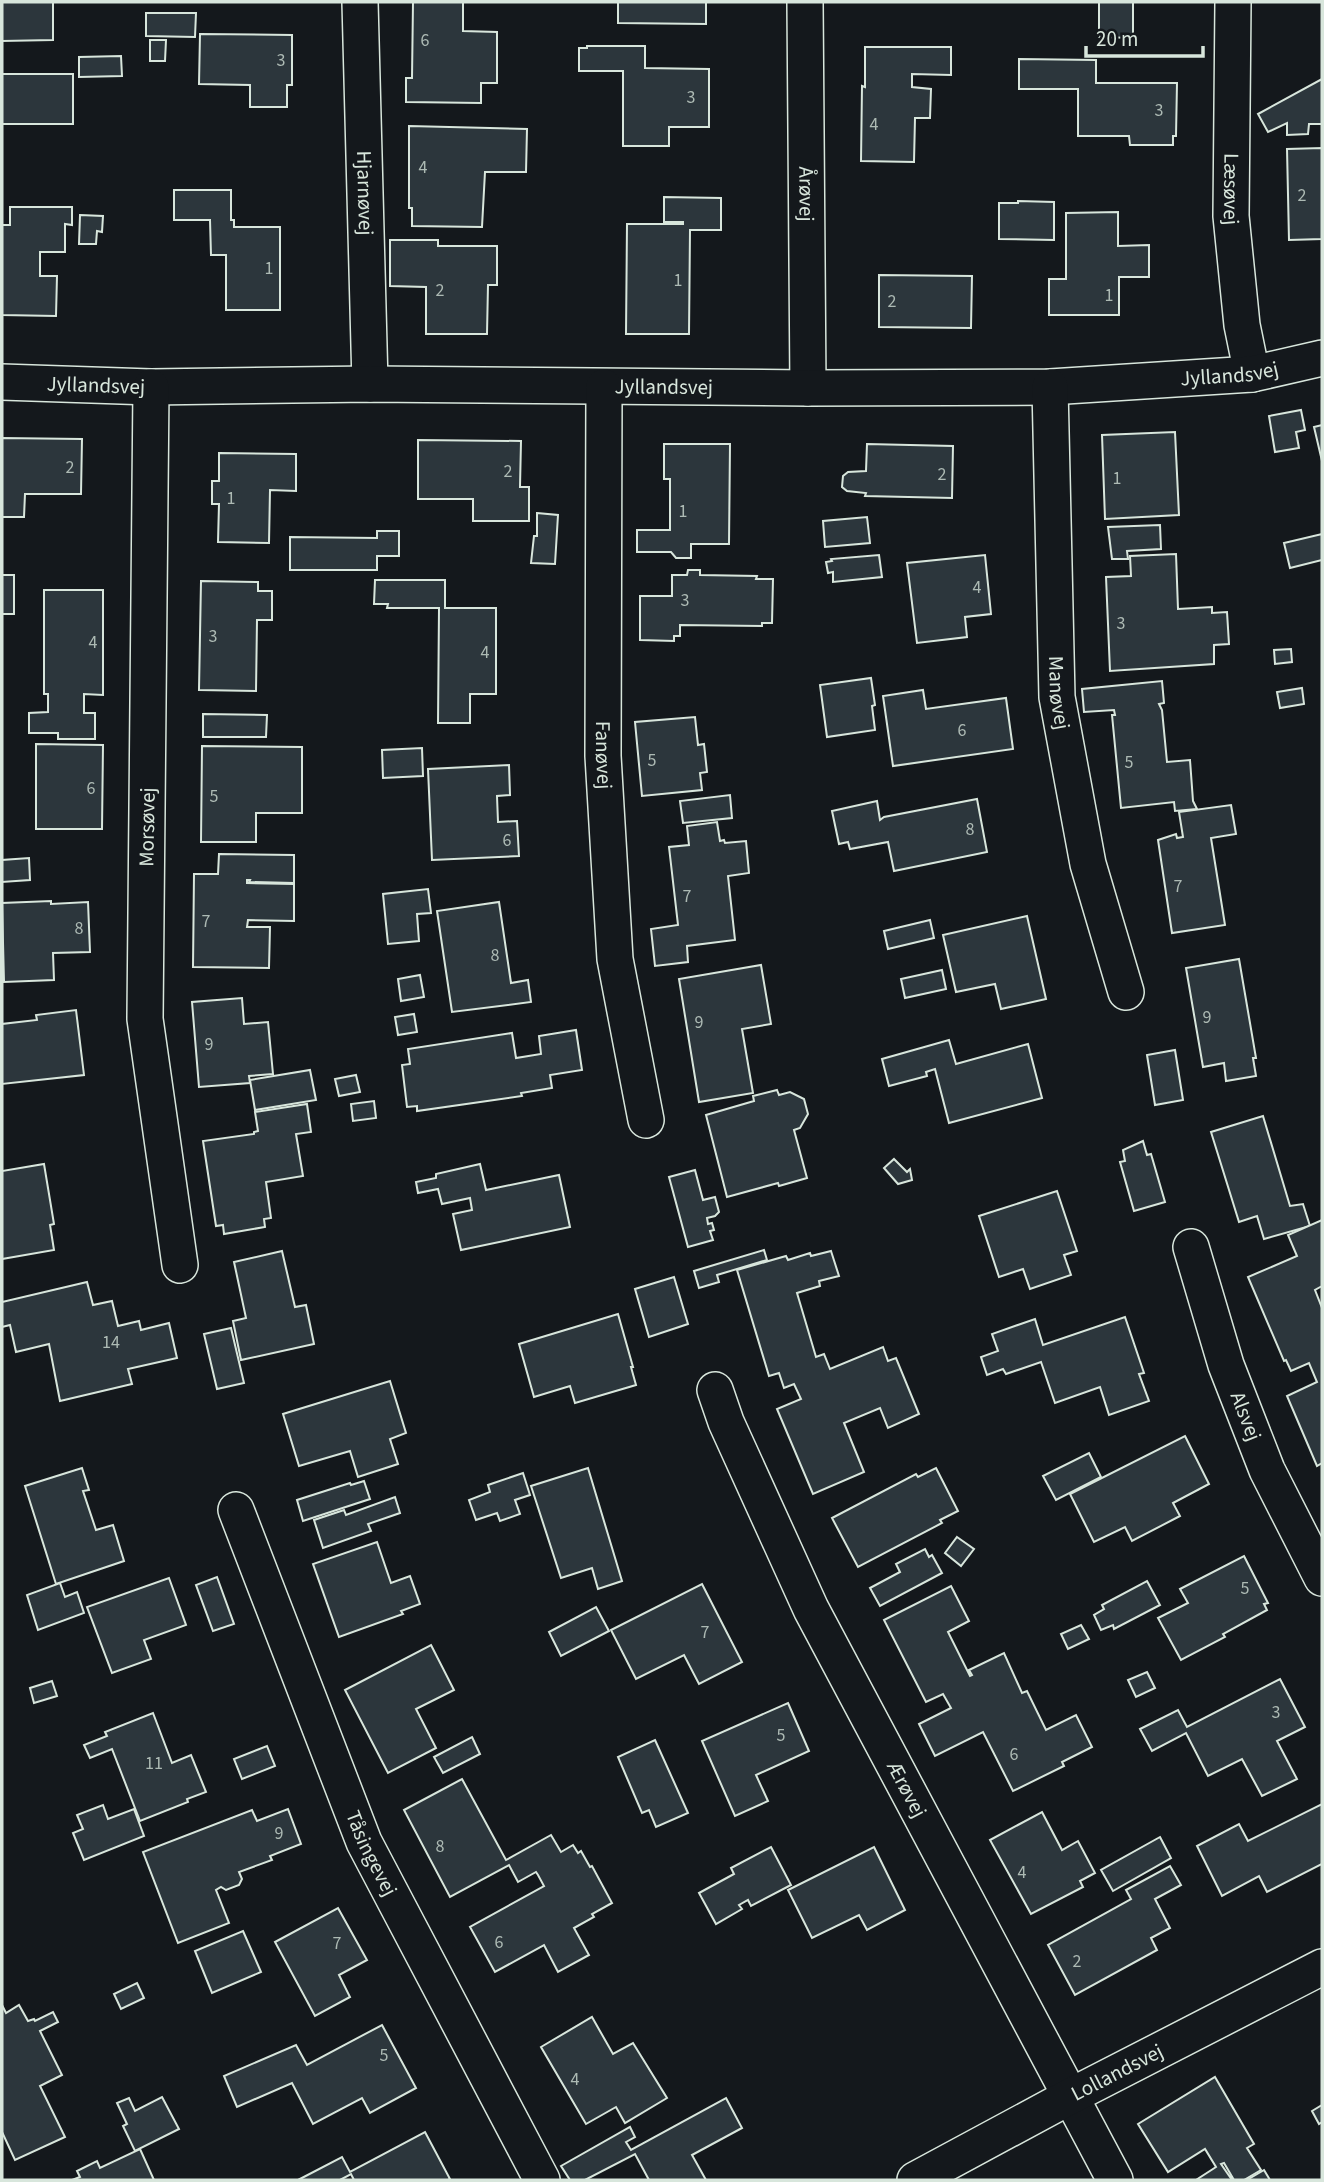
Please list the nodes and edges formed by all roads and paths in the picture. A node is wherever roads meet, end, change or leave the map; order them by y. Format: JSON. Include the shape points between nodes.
{"nodes":[{"id":1,"x":360,"y":2,"type":"edge"},
{"id":2,"x":805,"y":2,"type":"edge"},
{"id":3,"x":1233,"y":2,"type":"edge"},
{"id":4,"x":1322,"y":358,"type":"edge"},
{"id":5,"x":1252,"y":374,"type":"junction"},
{"id":6,"x":2,"y":382,"type":"edge"},
{"id":7,"x":370,"y":384,"type":"junction"},
{"id":8,"x":151,"y":387,"type":"junction"},
{"id":9,"x":604,"y":387,"type":"junction"},
{"id":10,"x":1050,"y":387,"type":"junction"},
{"id":11,"x":808,"y":388,"type":"junction"},
{"id":12,"x":1126,"y":992,"type":"dead end"},
{"id":13,"x":646,"y":1120,"type":"dead end"},
{"id":14,"x":1191,"y":1247,"type":"dead end"},
{"id":15,"x":180,"y":1265,"type":"dead end"},
{"id":16,"x":715,"y":1390,"type":"dead end"},
{"id":17,"x":236,"y":1510,"type":"dead end"},
{"id":18,"x":1322,"y":1578,"type":"edge"},
{"id":19,"x":1322,"y":1967,"type":"edge"},
{"id":20,"x":1069,"y":2097,"type":"junction"},
{"id":21,"x":542,"y":2180,"type":"edge"},
{"id":22,"x":915,"y":2180,"type":"edge"},
{"id":23,"x":1115,"y":2180,"type":"edge"}],
"edges":[{"from":1,"to":7,"type":"street","name":"Hjarnøvej"},
{"from":2,"to":11,"type":"street","name":"Årøvej"},
{"from":3,"to":5,"type":"street","name":"Læsøvej","via":[[1231,216]]},
{"from":4,"to":5,"type":"street","name":"Jyllandsvej"},
{"from":5,"to":10,"type":"street","name":"Jyllandsvej"},
{"from":6,"to":8,"type":"street","name":"Jyllandsvej"},
{"from":7,"to":8,"type":"street","name":"Jyllandsvej"},
{"from":7,"to":9,"type":"street","name":"Jyllandsvej"},
{"from":8,"to":15,"type":"street","name":"Morsøvej","via":[[145,1019]]},
{"from":9,"to":11,"type":"street","name":"Jyllandsvej"},
{"from":9,"to":13,"type":"street","name":"Fanøvej","via":[[603,756],[615,959]]},
{"from":10,"to":11,"type":"street","name":"Jyllandsvej"},
{"from":10,"to":12,"type":"street","name":"Manøvej","via":[[1057,697],[1088,864]]},
{"from":14,"to":18,"type":"street","name":"Alsvej","via":[[1226,1365],[1267,1470]]},
{"from":16,"to":20,"type":"street","name":"Ærøvej","via":[[811,1609]]},
{"from":17,"to":21,"type":"street","name":"Tåsingevej","via":[[364,1842]]},
{"from":19,"to":20,"type":"street","name":"Lollandsvej"},
{"from":20,"to":22,"type":"street","name":"Lollandsvej"},
{"from":20,"to":23,"type":"street","name":"Ærøvej"}]}
